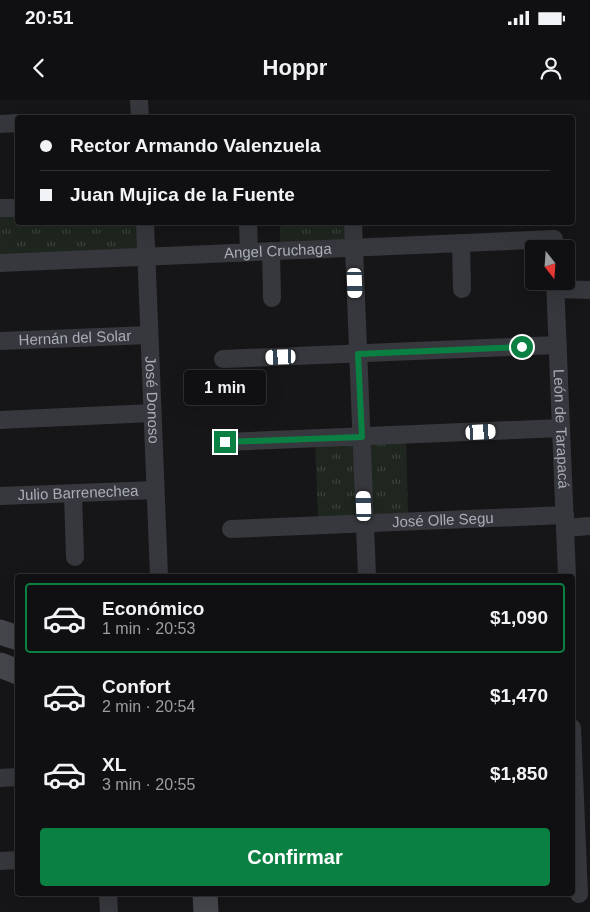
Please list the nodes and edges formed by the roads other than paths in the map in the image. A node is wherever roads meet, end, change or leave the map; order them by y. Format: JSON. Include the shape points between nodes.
{"nodes":[{"id":1,"x":140,"y":100,"type":"edge"},
{"id":2,"x":140,"y":115,"type":"edge"},
{"id":3,"x":15,"y":123,"type":"edge"},
{"id":4,"x":0,"y":124,"type":"edge"},
{"id":5,"x":0,"y":208,"type":"edge"},
{"id":6,"x":15,"y":208,"type":"edge"},
{"id":7,"x":144,"y":225,"type":"edge"},
{"id":8,"x":248,"y":225,"type":"edge"},
{"id":9,"x":353,"y":225,"type":"edge"},
{"id":10,"x":461,"y":243,"type":"junction"},
{"id":11,"x":525,"y":244,"type":"edge"},
{"id":12,"x":354,"y":247,"type":"junction"},
{"id":13,"x":271,"y":251,"type":"junction"},
{"id":14,"x":249,"y":252,"type":"junction"},
{"id":15,"x":146,"y":256,"type":"junction"},
{"id":16,"x":0,"y":262,"type":"edge"},
{"id":17,"x":462,"y":288,"type":"dead end"},
{"id":18,"x":575,"y":288,"type":"edge"},
{"id":19,"x":556,"y":290,"type":"edge"},
{"id":20,"x":590,"y":290,"type":"edge"},
{"id":21,"x":272,"y":298,"type":"dead end"},
{"id":22,"x":149,"y":335,"type":"junction"},
{"id":23,"x":0,"y":341,"type":"edge"},
{"id":24,"x":558,"y":345,"type":"junction"},
{"id":25,"x":358,"y":354,"type":"junction"},
{"id":26,"x":223,"y":359,"type":"dead end"},
{"id":27,"x":152,"y":413,"type":"junction"},
{"id":28,"x":0,"y":420,"type":"edge"},
{"id":29,"x":561,"y":428,"type":"junction"},
{"id":30,"x":362,"y":437,"type":"junction"},
{"id":31,"x":225,"y":442,"type":"dead end"},
{"id":32,"x":155,"y":490,"type":"junction"},
{"id":33,"x":73,"y":494,"type":"junction"},
{"id":34,"x":0,"y":496,"type":"edge"},
{"id":35,"x":565,"y":521,"type":"junction"},
{"id":36,"x":365,"y":524,"type":"junction"},
{"id":37,"x":590,"y":526,"type":"edge"},
{"id":38,"x":231,"y":529,"type":"dead end"},
{"id":39,"x":75,"y":558,"type":"dead end"},
{"id":40,"x":159,"y":574,"type":"edge"},
{"id":41,"x":367,"y":574,"type":"edge"},
{"id":42,"x":567,"y":574,"type":"edge"},
{"id":43,"x":0,"y":632,"type":"edge"},
{"id":44,"x":15,"y":637,"type":"edge"},
{"id":45,"x":0,"y":665,"type":"edge"},
{"id":46,"x":15,"y":671,"type":"edge"},
{"id":47,"x":575,"y":736,"type":"edge"},
{"id":48,"x":582,"y":756,"type":"edge"},
{"id":49,"x":15,"y":777,"type":"edge"},
{"id":50,"x":0,"y":778,"type":"edge"},
{"id":51,"x":584,"y":854,"type":"edge"},
{"id":52,"x":15,"y":860,"type":"edge"},
{"id":53,"x":0,"y":861,"type":"edge"},
{"id":54,"x":579,"y":894,"type":"dead end"},
{"id":55,"x":108,"y":896,"type":"edge"},
{"id":56,"x":205,"y":896,"type":"edge"},
{"id":57,"x":109,"y":912,"type":"edge"},
{"id":58,"x":206,"y":912,"type":"edge"}],
"edges":[{"from":1,"to":2,"type":"street"},
{"from":3,"to":4,"type":"street"},
{"from":5,"to":6,"type":"street"},
{"from":7,"to":15,"type":"street","name":"José Donoso"},
{"from":8,"to":14,"type":"street"},
{"from":9,"to":12,"type":"street"},
{"from":10,"to":11,"type":"street","name":"Angel Cruchaga"},
{"from":10,"to":12,"type":"street","name":"Angel Cruchaga"},
{"from":10,"to":17,"type":"street"},
{"from":12,"to":13,"type":"street","name":"Angel Cruchaga"},
{"from":12,"to":25,"type":"street"},
{"from":13,"to":14,"type":"street","name":"Angel Cruchaga"},
{"from":13,"to":21,"type":"street"},
{"from":14,"to":15,"type":"street","name":"Angel Cruchaga"},
{"from":15,"to":16,"type":"street","name":"Angel Cruchaga"},
{"from":15,"to":22,"type":"street","name":"José Donoso"},
{"from":18,"to":20,"type":"street"},
{"from":19,"to":24,"type":"street","name":"León de Tarapacá"},
{"from":22,"to":23,"type":"street","name":"Hernán del Solar"},
{"from":22,"to":27,"type":"street","name":"José Donoso"},
{"from":24,"to":25,"type":"street"},
{"from":24,"to":29,"type":"street","name":"León de Tarapacá"},
{"from":25,"to":26,"type":"street"},
{"from":25,"to":30,"type":"street"},
{"from":27,"to":28,"type":"street"},
{"from":27,"to":32,"type":"street","name":"José Donoso"},
{"from":29,"to":30,"type":"street"},
{"from":29,"to":35,"type":"street","name":"León de Tarapacá"},
{"from":30,"to":31,"type":"street"},
{"from":30,"to":36,"type":"street"},
{"from":32,"to":33,"type":"street","name":"Julio Barrenechea"},
{"from":32,"to":40,"type":"street","name":"José Donoso"},
{"from":33,"to":34,"type":"street","name":"Julio Barrenechea"},
{"from":33,"to":39,"type":"street"},
{"from":35,"to":36,"type":"street","name":"José Olle Segu"},
{"from":35,"to":37,"type":"street","name":"José Olle Segu"},
{"from":35,"to":42,"type":"street","name":"León de Tarapacá"},
{"from":36,"to":38,"type":"street","name":"José Olle Segu"},
{"from":36,"to":41,"type":"street"},
{"from":43,"to":44,"type":"street"},
{"from":45,"to":46,"type":"street"},
{"from":47,"to":48,"type":"street"},
{"from":48,"to":51,"type":"street"},
{"from":49,"to":50,"type":"street"},
{"from":51,"to":54,"type":"street"},
{"from":52,"to":53,"type":"street"},
{"from":55,"to":57,"type":"street"},
{"from":56,"to":58,"type":"street"}]}
